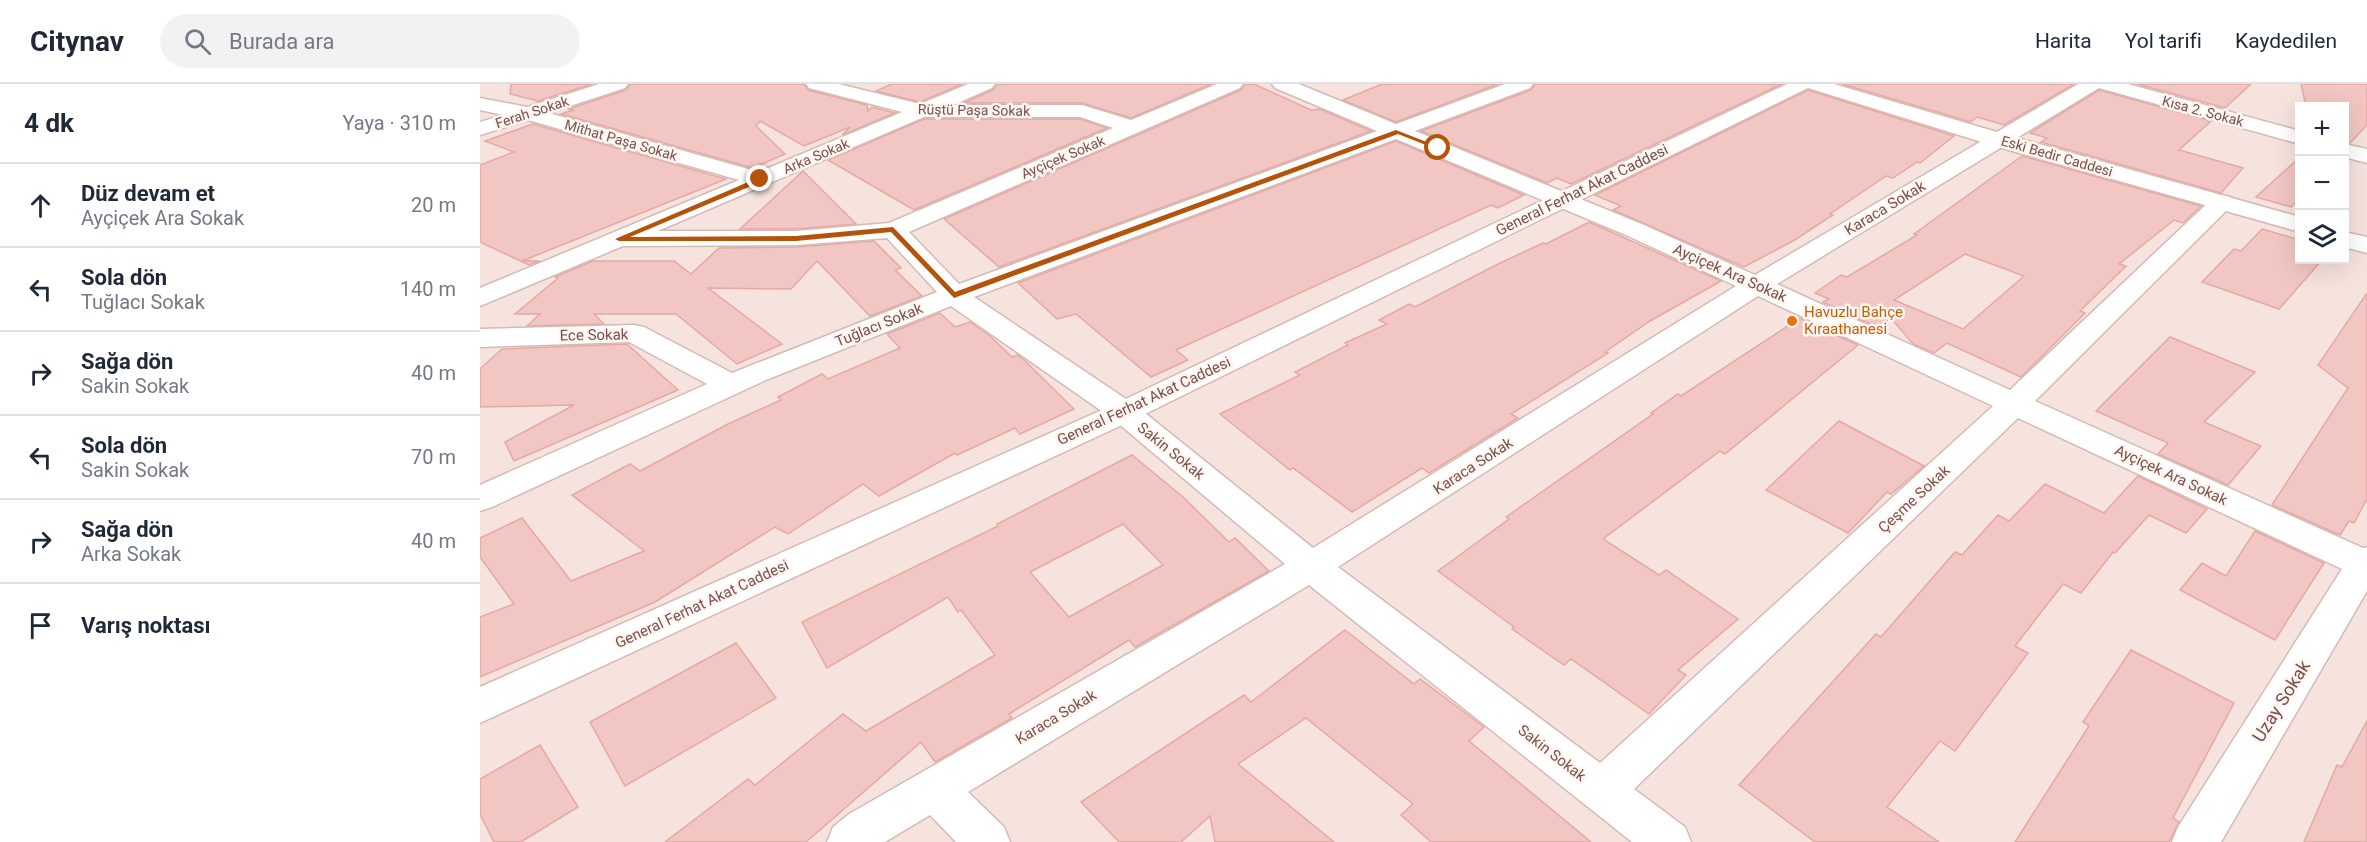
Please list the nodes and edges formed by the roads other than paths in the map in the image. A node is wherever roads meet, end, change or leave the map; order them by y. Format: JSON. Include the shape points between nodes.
{"nodes":[{"id":1,"x":618,"y":84,"type":"edge"},
{"id":2,"x":816,"y":84,"type":"edge"},
{"id":3,"x":985,"y":84,"type":"edge"},
{"id":4,"x":1233,"y":84,"type":"edge"},
{"id":5,"x":1282,"y":84,"type":"edge"},
{"id":6,"x":1524,"y":84,"type":"edge"},
{"id":7,"x":1802,"y":84,"type":"edge"},
{"id":8,"x":1815,"y":84,"type":"edge"},
{"id":9,"x":2092,"y":84,"type":"edge"},
{"id":10,"x":2106,"y":84,"type":"edge"},
{"id":11,"x":480,"y":104,"type":"edge"},
{"id":12,"x":2176,"y":104,"type":"junction"},
{"id":13,"x":922,"y":111,"type":"junction"},
{"id":14,"x":526,"y":113,"type":"junction"},
{"id":15,"x":2295,"y":122,"type":"edge"},
{"id":16,"x":1132,"y":127,"type":"junction"},
{"id":17,"x":480,"y":129,"type":"edge"},
{"id":18,"x":1398,"y":132,"type":"junction"},
{"id":19,"x":2295,"y":137,"type":"edge"},
{"id":20,"x":2349,"y":139,"type":"edge"},
{"id":21,"x":1999,"y":140,"type":"junction"},
{"id":22,"x":2367,"y":156,"type":"edge"},
{"id":23,"x":760,"y":179,"type":"junction"},
{"id":24,"x":1561,"y":199,"type":"junction"},
{"id":25,"x":2222,"y":202,"type":"junction"},
{"id":26,"x":2295,"y":224,"type":"edge"},
{"id":27,"x":893,"y":230,"type":"junction"},
{"id":28,"x":619,"y":239,"type":"junction"},
{"id":29,"x":2349,"y":240,"type":"edge"},
{"id":30,"x":2367,"y":245,"type":"edge"},
{"id":31,"x":480,"y":275,"type":"edge"},
{"id":32,"x":1757,"y":285,"type":"junction"},
{"id":33,"x":507,"y":286,"type":"junction"},
{"id":34,"x":954,"y":296,"type":"junction"},
{"id":35,"x":480,"y":298,"type":"edge"},
{"id":36,"x":480,"y":338,"type":"edge"},
{"id":37,"x":730,"y":385,"type":"junction"},
{"id":38,"x":2016,"y":403,"type":"junction"},
{"id":39,"x":1124,"y":412,"type":"junction"},
{"id":40,"x":480,"y":499,"type":"edge"},
{"id":41,"x":2366,"y":563,"type":"edge"},
{"id":42,"x":1311,"y":566,"type":"junction"},
{"id":43,"x":480,"y":706,"type":"edge"},
{"id":44,"x":934,"y":788,"type":"junction"},
{"id":45,"x":1601,"y":790,"type":"junction"},
{"id":46,"x":850,"y":842,"type":"edge"},
{"id":47,"x":987,"y":842,"type":"edge"},
{"id":48,"x":1668,"y":842,"type":"edge"},
{"id":49,"x":2194,"y":842,"type":"edge"}],
"edges":[{"from":1,"to":14,"type":"street","name":"Ferah Sokak"},
{"from":2,"to":13,"type":"street","name":"Rüştü Paşa Sokak"},
{"from":3,"to":13,"type":"street","name":"Arka Sokak"},
{"from":4,"to":16,"type":"street","name":"Ayçiçek Sokak"},
{"from":5,"to":18,"type":"street","name":"Ayçiçek Ara Sokak"},
{"from":6,"to":18,"type":"street","name":"Tuğlacı Sokak"},
{"from":7,"to":24,"type":"street","name":"General Ferhat Akat Caddesi"},
{"from":8,"to":21,"type":"street","name":"Eski Bedir Caddesi"},
{"from":9,"to":21,"type":"street","name":"Karaca Sokak"},
{"from":10,"to":12,"type":"street","name":"Kısa 2. Sokak"},
{"from":11,"to":14,"type":"street","name":"Mithat Paşa Sokak"},
{"from":12,"to":15,"type":"street"},
{"from":12,"to":19,"type":"street","name":"Kısa 2. Sokak"},
{"from":13,"to":16,"type":"street","name":"Rüştü Paşa Sokak","via":[[1082,111]]},
{"from":13,"to":23,"type":"street","name":"Arka Sokak"},
{"from":14,"to":17,"type":"street","name":"Ferah Sokak"},
{"from":14,"to":23,"type":"street","name":"Mithat Paşa Sokak"},
{"from":16,"to":27,"type":"street","name":"Ayçiçek Sokak"},
{"from":18,"to":24,"type":"street","name":"Ayçiçek Ara Sokak"},
{"from":18,"to":34,"type":"street","name":"Tuğlacı Sokak"},
{"from":20,"to":22,"type":"street"},
{"from":21,"to":25,"type":"street","name":"Eski Bedir Caddesi"},
{"from":21,"to":32,"type":"street","name":"Karaca Sokak"},
{"from":23,"to":28,"type":"street","name":"Arka Sokak"},
{"from":24,"to":32,"type":"street","name":"Ayçiçek Ara Sokak"},
{"from":24,"to":39,"type":"street","name":"General Ferhat Akat Caddesi"},
{"from":25,"to":26,"type":"street","name":"Eski Bedir Caddesi"},
{"from":25,"to":38,"type":"street","name":"Çeşme Sokak"},
{"from":27,"to":28,"type":"street","via":[[796,238]]},
{"from":27,"to":34,"type":"street","name":"Sakin Sokak"},
{"from":28,"to":33,"type":"street","name":"Arka Sokak"},
{"from":29,"to":30,"type":"street"},
{"from":31,"to":33,"type":"street"},
{"from":32,"to":38,"type":"street","name":"Ayçiçek Ara Sokak"},
{"from":32,"to":42,"type":"street","name":"Karaca Sokak"},
{"from":33,"to":35,"type":"street","name":"Arka Sokak"},
{"from":34,"to":37,"type":"street","name":"Tuğlacı Sokak"},
{"from":34,"to":39,"type":"street","name":"Sakin Sokak"},
{"from":36,"to":37,"type":"street","name":"Ece Sokak","via":[[634,333]]},
{"from":37,"to":40,"type":"street","name":"Tuğlacı Sokak"},
{"from":38,"to":41,"type":"street","name":"Ayçiçek Ara Sokak"},
{"from":38,"to":45,"type":"street","name":"Çeşme Sokak"},
{"from":39,"to":42,"type":"street","name":"Sakin Sokak"},
{"from":39,"to":43,"type":"street","name":"General Ferhat Akat Caddesi"},
{"from":41,"to":49,"type":"street","name":"Uzay Sokak"},
{"from":42,"to":44,"type":"street","name":"Karaca Sokak"},
{"from":42,"to":45,"type":"street","name":"Sakin Sokak"},
{"from":44,"to":46,"type":"street","name":"Karaca Sokak"},
{"from":44,"to":47,"type":"street"},
{"from":45,"to":48,"type":"street","name":"Sakin Sokak"}]}
